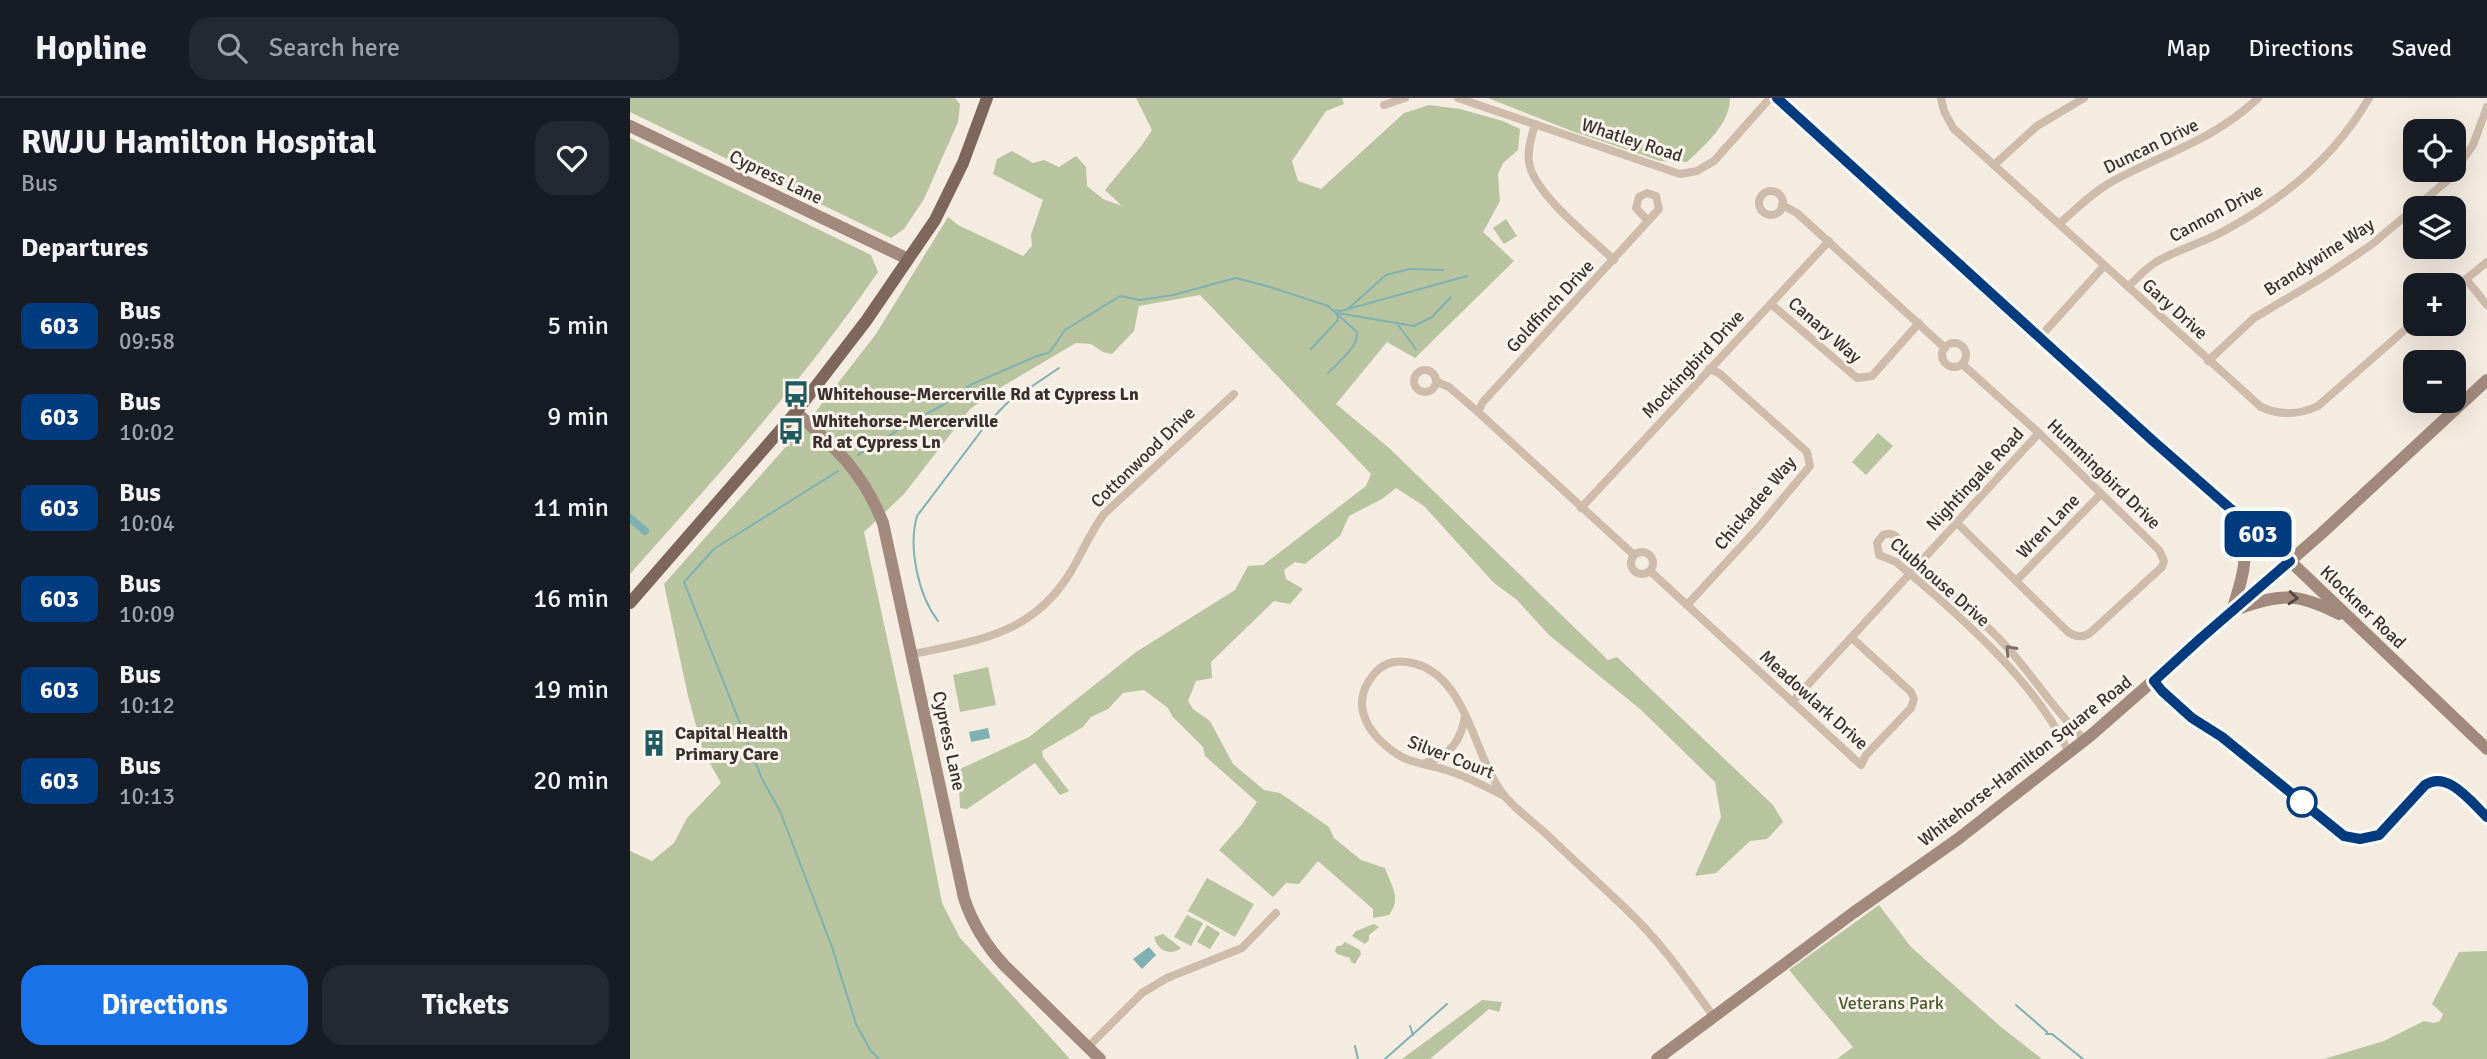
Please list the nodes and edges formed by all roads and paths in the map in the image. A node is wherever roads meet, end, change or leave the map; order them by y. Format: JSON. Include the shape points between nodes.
{"nodes":[{"id":1,"x":987,"y":98,"type":"edge"},
{"id":2,"x":1405,"y":98,"type":"edge"},
{"id":3,"x":1458,"y":98,"type":"edge"},
{"id":4,"x":1770,"y":98,"type":"edge"},
{"id":5,"x":1777,"y":98,"type":"edge"},
{"id":6,"x":1941,"y":98,"type":"edge"},
{"id":7,"x":2084,"y":98,"type":"edge"},
{"id":8,"x":2258,"y":98,"type":"edge"},
{"id":9,"x":2369,"y":98,"type":"edge"},
{"id":10,"x":1384,"y":105,"type":"dead end"},
{"id":11,"x":2487,"y":107,"type":"edge"},
{"id":12,"x":1535,"y":124,"type":"junction"},
{"id":13,"x":630,"y":126,"type":"edge"},
{"id":14,"x":1994,"y":165,"type":"junction"},
{"id":15,"x":1782,"y":205,"type":"dead end"},
{"id":16,"x":1648,"y":221,"type":"dead end"},
{"id":17,"x":2059,"y":224,"type":"junction"},
{"id":18,"x":1829,"y":242,"type":"junction"},
{"id":19,"x":908,"y":259,"type":"junction"},
{"id":20,"x":1614,"y":260,"type":"junction"},
{"id":21,"x":2487,"y":262,"type":"edge"},
{"id":22,"x":2104,"y":266,"type":"junction"},
{"id":23,"x":2466,"y":279,"type":"joint"},
{"id":24,"x":2128,"y":287,"type":"junction"},
{"id":25,"x":1771,"y":304,"type":"junction"},
{"id":26,"x":2487,"y":305,"type":"edge"},
{"id":27,"x":1919,"y":323,"type":"junction"},
{"id":28,"x":2403,"y":332,"type":"edge"},
{"id":29,"x":2039,"y":338,"type":"junction"},
{"id":30,"x":1945,"y":348,"type":"junction"},
{"id":31,"x":2208,"y":361,"type":"junction"},
{"id":32,"x":1962,"y":364,"type":"junction"},
{"id":33,"x":1709,"y":369,"type":"junction"},
{"id":34,"x":2487,"y":380,"type":"edge"},
{"id":35,"x":1437,"y":383,"type":"dead end"},
{"id":36,"x":1234,"y":394,"type":"dead end"},
{"id":37,"x":796,"y":412,"type":"junction"},
{"id":38,"x":1478,"y":412,"type":"junction"},
{"id":39,"x":2039,"y":433,"type":"junction"},
{"id":40,"x":2101,"y":495,"type":"junction"},
{"id":41,"x":1581,"y":508,"type":"junction"},
{"id":42,"x":2238,"y":516,"type":"junction"},
{"id":43,"x":1957,"y":523,"type":"junction"},
{"id":44,"x":1634,"y":555,"type":"junction"},
{"id":45,"x":2290,"y":561,"type":"junction"},
{"id":46,"x":1918,"y":565,"type":"junction"},
{"id":47,"x":1650,"y":571,"type":"junction"},
{"id":48,"x":1910,"y":574,"type":"junction"},
{"id":49,"x":2017,"y":580,"type":"junction"},
{"id":50,"x":630,"y":603,"type":"edge"},
{"id":51,"x":1687,"y":605,"type":"junction"},
{"id":52,"x":2231,"y":611,"type":"junction"},
{"id":53,"x":2352,"y":620,"type":"junction"},
{"id":54,"x":1852,"y":638,"type":"junction"},
{"id":55,"x":913,"y":654,"type":"junction"},
{"id":56,"x":2032,"y":677,"type":"junction"},
{"id":57,"x":2023,"y":684,"type":"junction"},
{"id":58,"x":2051,"y":700,"type":"junction"},
{"id":59,"x":1793,"y":702,"type":"junction"},
{"id":60,"x":2041,"y":708,"type":"junction"},
{"id":61,"x":1465,"y":716,"type":"junction"},
{"id":62,"x":2085,"y":740,"type":"junction"},
{"id":63,"x":2487,"y":749,"type":"edge"},
{"id":64,"x":2069,"y":753,"type":"junction"},
{"id":65,"x":1424,"y":763,"type":"junction"},
{"id":66,"x":1504,"y":796,"type":"junction"},
{"id":67,"x":1276,"y":913,"type":"dead end"},
{"id":68,"x":1714,"y":1017,"type":"junction"},
{"id":69,"x":1087,"y":1047,"type":"junction"},
{"id":70,"x":1100,"y":1059,"type":"edge"},
{"id":71,"x":1657,"y":1059,"type":"edge"}],
"edges":[{"from":1,"to":19,"type":"main road","via":[[948,194]]},
{"from":2,"to":10,"type":"street"},
{"from":3,"to":12,"type":"street","name":"Whatley Road"},
{"from":4,"to":12,"type":"street","name":"Whatley Road","via":[[1714,161],[1689,173],[1669,171]]},
{"from":5,"to":29,"type":"street","name":"Klockner Road"},
{"from":6,"to":14,"type":"street","name":"Gary Drive","via":[[1954,128]]},
{"from":7,"to":14,"type":"street","via":[[2037,126]]},
{"from":8,"to":17,"type":"street","name":"Duncan Drive","via":[[2199,141],[2102,188]]},
{"from":9,"to":24,"type":"street","name":"Cannon Drive","via":[[2333,149],[2288,191],[2222,232],[2156,262]]},
{"from":11,"to":31,"type":"street","name":"Brandywine Way","via":[[2473,145],[2448,180],[2371,245],[2254,318]]},
{"from":12,"to":20,"type":"street","via":[[1528,155],[1535,181]]},
{"from":13,"to":19,"type":"street","name":"Cypress Lane"},
{"from":14,"to":17,"type":"street","name":"Gary Drive"},
{"from":15,"to":18,"type":"street","name":"Hummingbird Drive"},
{"from":16,"to":20,"type":"street","name":"Goldfinch Drive"},
{"from":17,"to":22,"type":"street","name":"Gary Drive"},
{"from":18,"to":25,"type":"street","name":"Mockingbird Drive"},
{"from":18,"to":27,"type":"street","name":"Hummingbird Drive"},
{"from":19,"to":37,"type":"main road"},
{"from":20,"to":38,"type":"street","name":"Goldfinch Drive"},
{"from":21,"to":23,"type":"street"},
{"from":22,"to":24,"type":"street","name":"Gary Drive"},
{"from":22,"to":29,"type":"street"},
{"from":23,"to":26,"type":"street"},
{"from":24,"to":31,"type":"street","name":"Gary Drive"},
{"from":25,"to":27,"type":"street","name":"Canary Way","via":[[1857,379],[1872,376]]},
{"from":25,"to":33,"type":"street","name":"Mockingbird Drive"},
{"from":27,"to":30,"type":"street","name":"Hummingbird Drive"},
{"from":28,"to":31,"type":"street","name":"Gary Drive","via":[[2326,400],[2299,413],[2261,407]]},
{"from":29,"to":42,"type":"street","name":"Klockner Road"},
{"from":30,"to":32,"type":"street","name":"Hummingbird Drive","via":[[1943,359],[1948,365]]},
{"from":30,"to":32,"type":"street","name":"Hummingbird Drive","via":[[1955,343],[1962,346],[1966,357]]},
{"from":32,"to":39,"type":"street","name":"Hummingbird Drive"},
{"from":33,"to":41,"type":"street","name":"Mockingbird Drive"},
{"from":33,"to":51,"type":"street","name":"Chickadee Way","via":[[1807,452],[1810,466]]},
{"from":34,"to":45,"type":"street","name":"Whitehorse-Hamilton Square Road"},
{"from":35,"to":38,"type":"street","name":"Meadowlark Drive","via":[[1449,387]]},
{"from":36,"to":55,"type":"street","name":"Cottonwood Drive","via":[[1104,514],[1063,583],[1033,615],[989,638]]},
{"from":37,"to":50,"type":"main road"},
{"from":37,"to":55,"type":"street","name":"Cypress Lane","via":[[848,461],[877,506],[888,536]]},
{"from":38,"to":41,"type":"street","name":"Meadowlark Drive"},
{"from":39,"to":40,"type":"street","name":"Hummingbird Drive"},
{"from":39,"to":43,"type":"street","name":"Nightingale Road"},
{"from":40,"to":49,"type":"street","name":"Wren Lane"},
{"from":40,"to":49,"type":"street","name":"Hummingbird Drive","via":[[2159,550],[2162,567],[2084,637],[2068,632]]},
{"from":41,"to":44,"type":"street","name":"Meadowlark Drive"},
{"from":42,"to":45,"type":"street","name":"Klockner Road"},
{"from":42,"to":52,"type":"street","via":[[2246,561]]},
{"from":43,"to":46,"type":"street","name":"Nightingale Road"},
{"from":43,"to":49,"type":"street","name":"Hummingbird Drive"},
{"from":44,"to":47,"type":"street","name":"Meadowlark Drive","via":[[1650,555]]},
{"from":44,"to":47,"type":"street","name":"Meadowlark Drive","via":[[1634,571]]},
{"from":45,"to":52,"type":"street","name":"Whitehorse-Hamilton Square Road"},
{"from":45,"to":53,"type":"street","name":"Klockner Road"},
{"from":46,"to":48,"type":"street","name":"Nightingale Road"},
{"from":46,"to":48,"type":"street","name":"Clubhouse Drive","via":[[1898,537],[1887,534],[1879,538],[1879,555]]},
{"from":56,"to":46,"type":"street","name":"Clubhouse Drive","one_way":true,"via":[[2003,643]]},
{"from":47,"to":51,"type":"street","name":"Meadowlark Drive"},
{"from":48,"to":54,"type":"street","name":"Nightingale Road"},
{"from":48,"to":57,"type":"street","name":"Clubhouse Drive","via":[[1986,642]]},
{"from":51,"to":59,"type":"street","name":"Meadowlark Drive"},
{"from":52,"to":53,"type":"street","one_way":true,"via":[[2275,597],[2298,598]]},
{"from":52,"to":62,"type":"street","name":"Whitehorse-Hamilton Square Road"},
{"from":53,"to":63,"type":"street","name":"Klockner Road"},
{"from":54,"to":59,"type":"street","name":"Nightingale Road"},
{"from":54,"to":59,"type":"street","name":"Meadowlark Drive","via":[[1914,699],[1861,765]]},
{"from":55,"to":69,"type":"street","name":"Cypress Lane","via":[[972,920],[994,955]]},
{"from":56,"to":57,"type":"street"},
{"from":56,"to":58,"type":"street","name":"Clubhouse Drive"},
{"from":57,"to":60,"type":"street","name":"Clubhouse Drive"},
{"from":58,"to":60,"type":"street"},
{"from":58,"to":62,"type":"street","name":"Clubhouse Drive"},
{"from":60,"to":64,"type":"street","name":"Clubhouse Drive"},
{"from":61,"to":65,"type":"street","via":[[1455,745]]},
{"from":61,"to":65,"type":"street","name":"Silver Court","via":[[1451,690],[1417,664],[1390,662],[1374,673],[1362,697],[1368,725],[1401,756]]},
{"from":61,"to":66,"type":"street","name":"Silver Court"},
{"from":62,"to":64,"type":"street","name":"Whitehorse-Hamilton Square Road"},
{"from":64,"to":68,"type":"street","name":"Whitehorse-Hamilton Square Road"},
{"from":65,"to":66,"type":"street","name":"Silver Court"},
{"from":66,"to":68,"type":"street","name":"Silver Court","via":[[1647,930]]},
{"from":67,"to":69,"type":"street","via":[[1232,954],[1167,978],[1142,993]]},
{"from":68,"to":71,"type":"street","name":"Whitehorse-Hamilton Square Road"},
{"from":69,"to":70,"type":"street","name":"Cypress Lane"}]}
